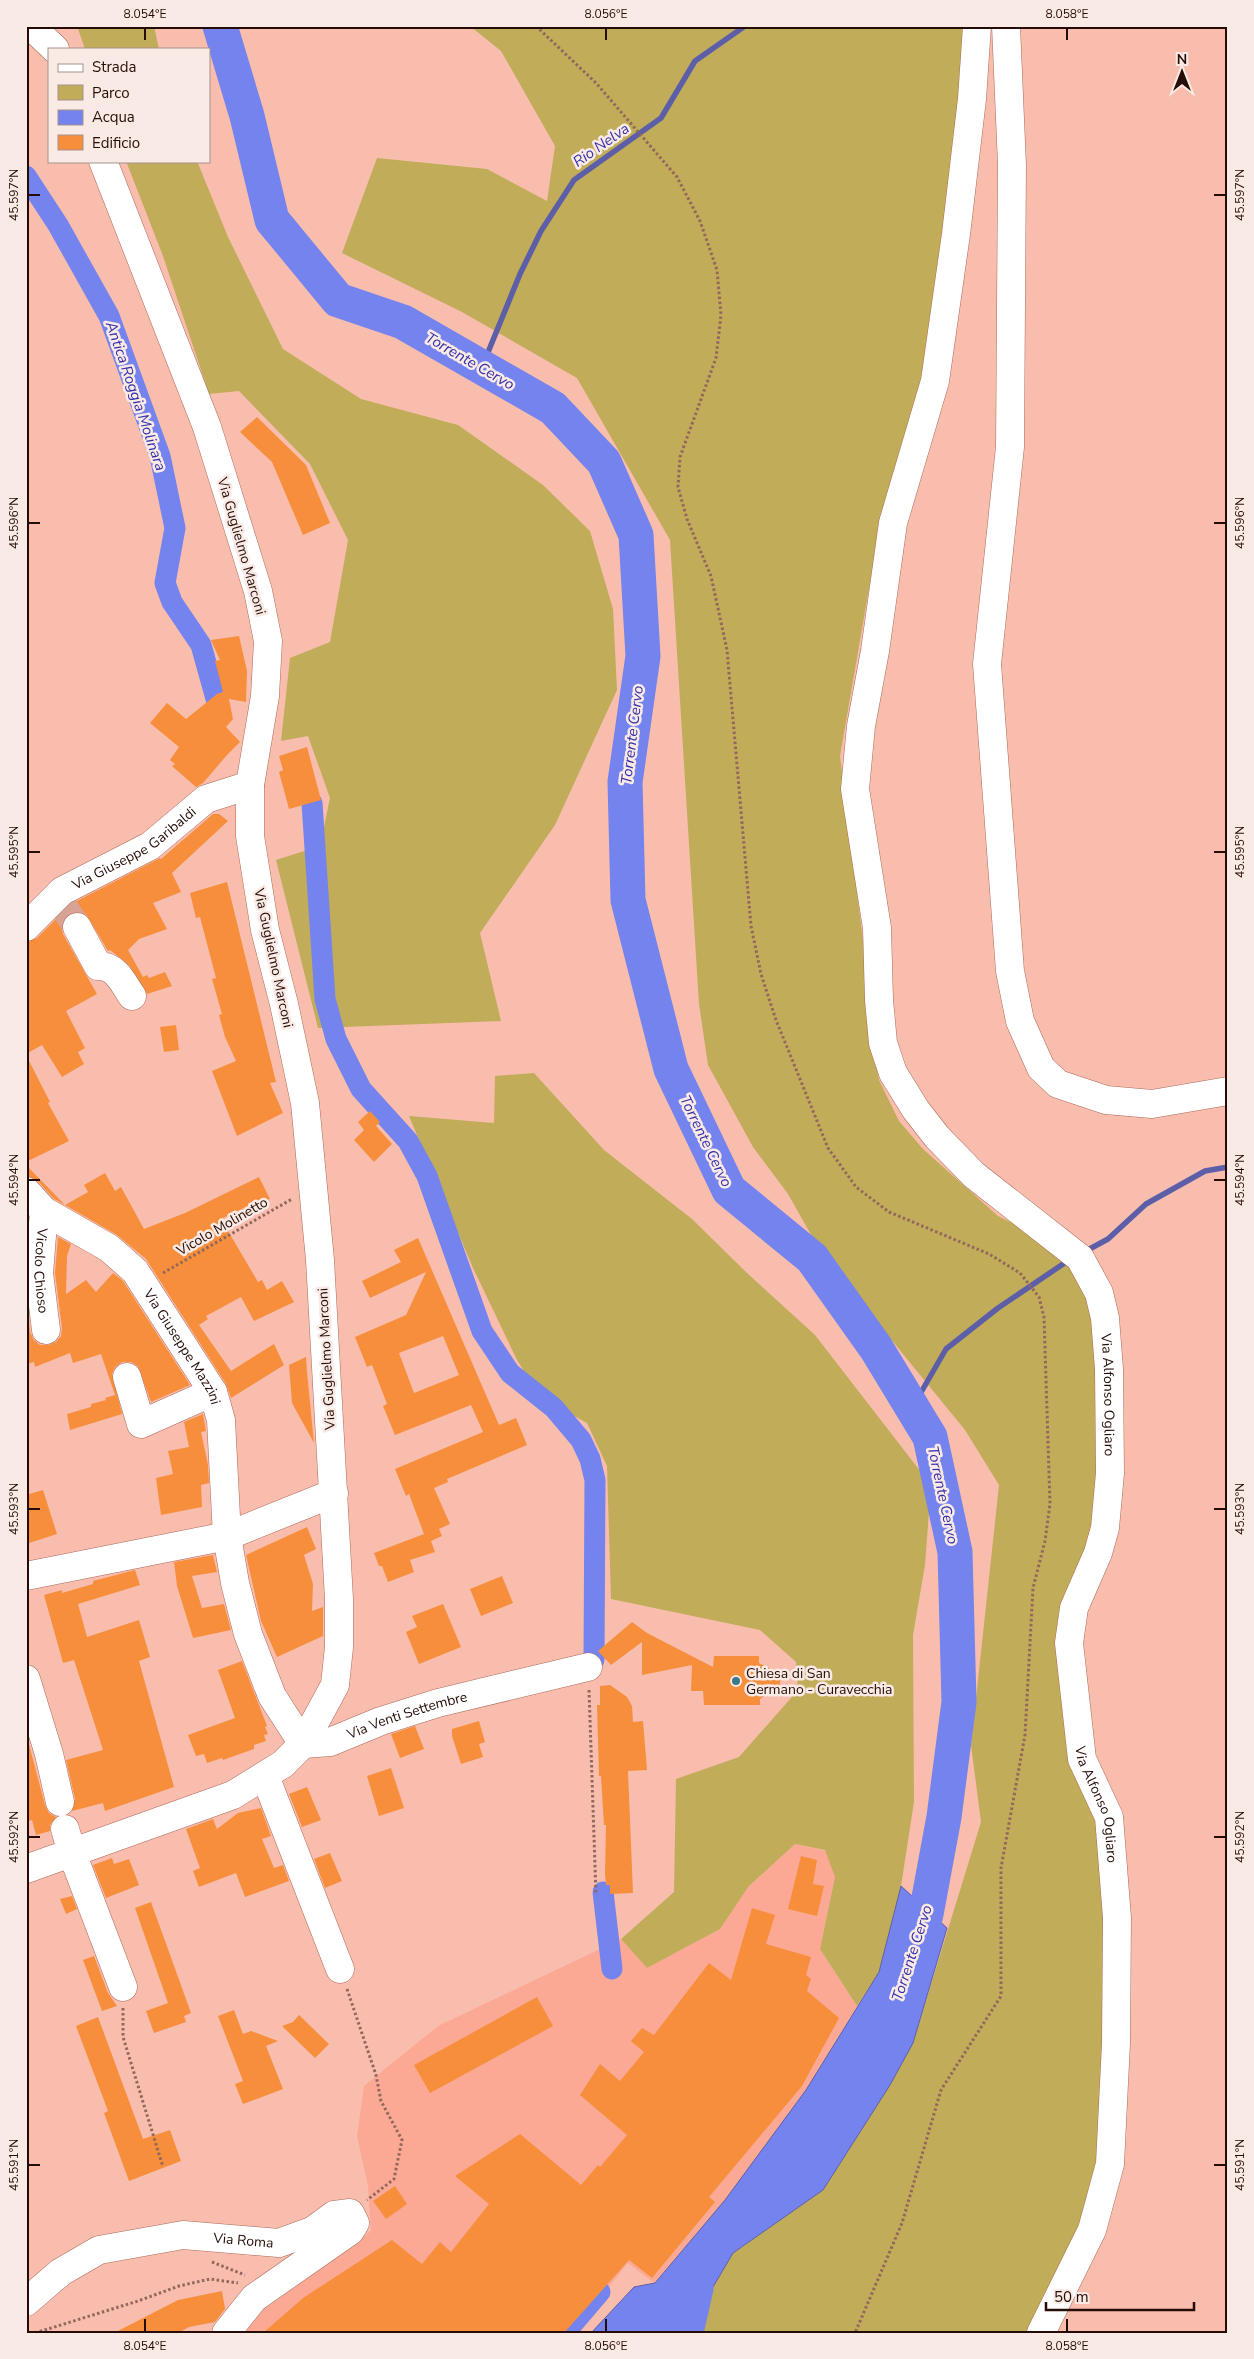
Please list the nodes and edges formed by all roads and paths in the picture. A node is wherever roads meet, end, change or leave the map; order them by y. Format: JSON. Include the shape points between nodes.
{"nodes":[{"id":1,"x":32,"y":26,"type":"edge"},
{"id":2,"x":50,"y":26,"type":"edge"},
{"id":3,"x":536,"y":26,"type":"edge"},
{"id":4,"x":977,"y":26,"type":"edge"},
{"id":5,"x":1006,"y":26,"type":"edge"},
{"id":6,"x":53,"y":48,"type":"edge"},
{"id":7,"x":58,"y":48,"type":"edge"},
{"id":8,"x":102,"y":162,"type":"edge"},
{"id":9,"x":250,"y":785,"type":"junction"},
{"id":10,"x":26,"y":927,"type":"edge"},
{"id":11,"x":77,"y":927,"type":"tunnel mouth"},
{"id":12,"x":132,"y":996,"type":"dead end"},
{"id":13,"x":1216,"y":1092,"type":"edge"},
{"id":14,"x":313,"y":1188,"type":"junction"},
{"id":15,"x":26,"y":1191,"type":"edge"},
{"id":16,"x":35,"y":1217,"type":"edge"},
{"id":17,"x":33,"y":1277,"type":"edge"},
{"id":18,"x":144,"y":1285,"type":"junction"},
{"id":19,"x":46,"y":1330,"type":"dead end"},
{"id":20,"x":127,"y":1377,"type":"dead end"},
{"id":21,"x":213,"y":1392,"type":"junction"},
{"id":22,"x":334,"y":1493,"type":"junction"},
{"id":23,"x":227,"y":1536,"type":"junction"},
{"id":24,"x":26,"y":1576,"type":"edge"},
{"id":25,"x":588,"y":1667,"type":"joint"},
{"id":26,"x":26,"y":1680,"type":"edge"},
{"id":27,"x":303,"y":1744,"type":"junction"},
{"id":28,"x":264,"y":1776,"type":"junction"},
{"id":29,"x":60,"y":1802,"type":"dead end"},
{"id":30,"x":68,"y":1841,"type":"junction"},
{"id":31,"x":26,"y":1869,"type":"edge"},
{"id":32,"x":596,"y":1894,"type":"dead end"},
{"id":33,"x":340,"y":1969,"type":"joint"},
{"id":34,"x":124,"y":1988,"type":"joint"},
{"id":35,"x":163,"y":2168,"type":"dead end"},
{"id":36,"x":350,"y":2213,"type":"junction"},
{"id":37,"x":254,"y":2298,"type":"junction"},
{"id":38,"x":26,"y":2302,"type":"edge"},
{"id":39,"x":35,"y":2333,"type":"edge"},
{"id":40,"x":226,"y":2333,"type":"edge"},
{"id":41,"x":855,"y":2333,"type":"edge"},
{"id":42,"x":1041,"y":2333,"type":"edge"}],
"edges":[{"from":1,"to":6,"type":"street"},
{"from":2,"to":7,"type":"street"},
{"from":3,"to":41,"type":"path","via":[[596,83],[677,177],[700,221],[717,270],[721,315],[716,358],[680,457],[678,487],[687,519],[711,576],[727,650],[751,926],[761,974],[776,1020],[828,1148],[856,1187],[889,1212],[989,1254],[1020,1273],[1038,1297],[1044,1317],[1050,1504],[1033,1588],[1025,1735],[1001,1868],[1001,1996],[941,2090],[902,2223]]},
{"from":4,"to":42,"type":"street","name":"Via Alfonso Ogliaro","via":[[971,108],[935,380],[893,523],[854,789],[877,928],[878,1000],[883,1043],[893,1073],[926,1124],[974,1175],[1080,1258],[1099,1292],[1105,1318],[1110,1472],[1105,1528],[1098,1553],[1074,1608],[1069,1643],[1082,1759],[1109,1817],[1117,1918],[1116,2053],[1110,2164],[1092,2230]]},
{"from":5,"to":13,"type":"street","via":[[1012,165],[1010,447],[987,664],[1010,971],[1020,1021],[1041,1068],[1058,1084],[1106,1100],[1152,1104]]},
{"from":8,"to":9,"type":"street","name":"Via Guglielmo Marconi","via":[[207,427],[258,591],[268,641],[265,696]]},
{"from":9,"to":10,"type":"street","name":"Via Giuseppe Garibaldi","via":[[206,799],[150,846],[62,891],[58,900]]},
{"from":9,"to":14,"type":"street","name":"Via Guglielmo Marconi","via":[[250,836],[265,930],[305,1103]]},
{"from":11,"to":12,"type":"street","via":[[98,966],[115,971]]},
{"from":14,"to":18,"type":"path","name":"Vicolo Molinetto"},
{"from":14,"to":22,"type":"street","name":"Via Guglielmo Marconi"},
{"from":15,"to":16,"type":"street","name":"Via Giuseppe Mazzini"},
{"from":16,"to":17,"type":"street","name":"Vicolo Chioso"},
{"from":16,"to":18,"type":"street","name":"Via Giuseppe Mazzini","via":[[109,1248],[135,1271]]},
{"from":17,"to":19,"type":"street","name":"Vicolo Chioso"},
{"from":18,"to":21,"type":"street","name":"Via Giuseppe Mazzini"},
{"from":20,"to":21,"type":"street","via":[[141,1424]]},
{"from":21,"to":23,"type":"street","name":"Via Giuseppe Mazzini","via":[[221,1420]]},
{"from":22,"to":23,"type":"street"},
{"from":22,"to":27,"type":"street","name":"Via Guglielmo Marconi","via":[[339,1599],[335,1685]]},
{"from":23,"to":24,"type":"street"},
{"from":23,"to":27,"type":"street","name":"Via Giuseppe Mazzini","via":[[248,1634],[272,1696]]},
{"from":25,"to":27,"type":"street","name":"Via Venti Settembre","via":[[438,1703],[330,1742]]},
{"from":25,"to":32,"type":"path"},
{"from":26,"to":29,"type":"street"},
{"from":27,"to":28,"type":"street","via":[[284,1764]]},
{"from":28,"to":30,"type":"street","via":[[232,1795]]},
{"from":28,"to":33,"type":"street"},
{"from":30,"to":31,"type":"street"},
{"from":30,"to":34,"type":"street"},
{"from":33,"to":36,"type":"path","via":[[376,2076],[381,2101],[402,2140],[394,2179]]},
{"from":34,"to":35,"type":"path","via":[[123,2037]]},
{"from":36,"to":37,"type":"street","via":[[355,2223],[350,2231]]},
{"from":36,"to":38,"type":"street","name":"Via Roma","via":[[334,2215],[312,2231],[279,2243],[183,2235],[99,2250],[61,2272]]},
{"from":37,"to":39,"type":"path","via":[[243,2283],[210,2279],[178,2286]]},
{"from":37,"to":40,"type":"street"}]}
